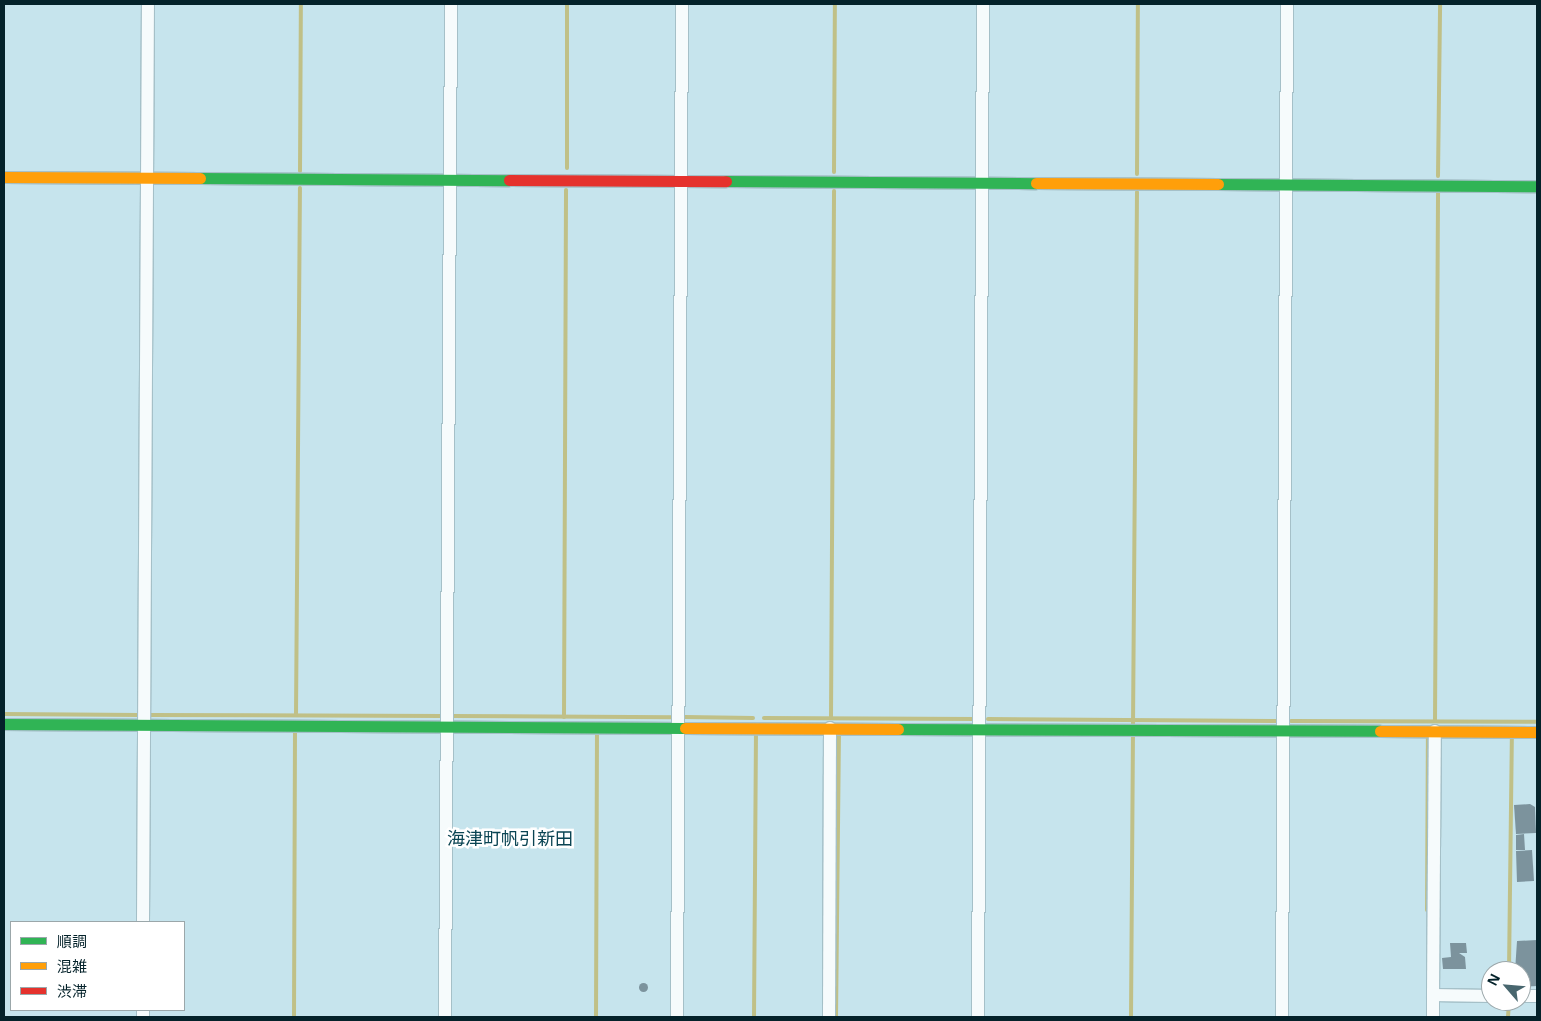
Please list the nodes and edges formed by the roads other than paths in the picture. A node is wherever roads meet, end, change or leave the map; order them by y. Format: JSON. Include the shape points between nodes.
{"nodes":[{"id":1,"x":148,"y":4,"type":"edge"},
{"id":2,"x":451,"y":4,"type":"edge"},
{"id":3,"x":682,"y":4,"type":"edge"},
{"id":4,"x":983,"y":4,"type":"edge"},
{"id":5,"x":1287,"y":4,"type":"edge"},
{"id":6,"x":4,"y":177,"type":"edge"},
{"id":7,"x":146,"y":178,"type":"junction"},
{"id":8,"x":449,"y":181,"type":"junction"},
{"id":9,"x":681,"y":182,"type":"junction"},
{"id":10,"x":983,"y":183,"type":"junction"},
{"id":11,"x":1286,"y":185,"type":"junction"},
{"id":12,"x":1537,"y":186,"type":"edge"},
{"id":13,"x":4,"y":724,"type":"edge"},
{"id":14,"x":144,"y":724,"type":"junction"},
{"id":15,"x":446,"y":725,"type":"junction"},
{"id":16,"x":679,"y":727,"type":"junction"},
{"id":17,"x":830,"y":728,"type":"junction"},
{"id":18,"x":981,"y":728,"type":"junction"},
{"id":19,"x":1284,"y":729,"type":"junction"},
{"id":20,"x":1435,"y":731,"type":"junction"},
{"id":21,"x":1537,"y":732,"type":"edge"},
{"id":22,"x":143,"y":921,"type":"edge"},
{"id":23,"x":1434,"y":995,"type":"junction"},
{"id":24,"x":1481,"y":996,"type":"edge"},
{"id":25,"x":445,"y":1017,"type":"edge"},
{"id":26,"x":677,"y":1017,"type":"edge"},
{"id":27,"x":829,"y":1017,"type":"edge"},
{"id":28,"x":978,"y":1017,"type":"edge"},
{"id":29,"x":1282,"y":1017,"type":"edge"},
{"id":30,"x":1433,"y":1017,"type":"edge"}],
"edges":[{"from":1,"to":7,"type":"street"},
{"from":2,"to":8,"type":"street"},
{"from":3,"to":9,"type":"street"},
{"from":4,"to":10,"type":"street"},
{"from":5,"to":11,"type":"street"},
{"from":6,"to":7,"type":"street"},
{"from":7,"to":8,"type":"street"},
{"from":7,"to":14,"type":"street"},
{"from":8,"to":9,"type":"street"},
{"from":8,"to":15,"type":"street"},
{"from":9,"to":10,"type":"street"},
{"from":9,"to":16,"type":"street"},
{"from":10,"to":11,"type":"street"},
{"from":10,"to":18,"type":"street"},
{"from":11,"to":12,"type":"street"},
{"from":11,"to":19,"type":"street"},
{"from":13,"to":14,"type":"street"},
{"from":14,"to":15,"type":"street"},
{"from":14,"to":22,"type":"street"},
{"from":15,"to":16,"type":"street"},
{"from":15,"to":25,"type":"street"},
{"from":16,"to":17,"type":"street"},
{"from":16,"to":26,"type":"street"},
{"from":17,"to":18,"type":"street"},
{"from":17,"to":27,"type":"street"},
{"from":18,"to":19,"type":"street"},
{"from":18,"to":28,"type":"street"},
{"from":19,"to":20,"type":"street"},
{"from":19,"to":29,"type":"street"},
{"from":20,"to":21,"type":"street"},
{"from":20,"to":23,"type":"street"},
{"from":23,"to":24,"type":"street"},
{"from":23,"to":30,"type":"street"}]}
